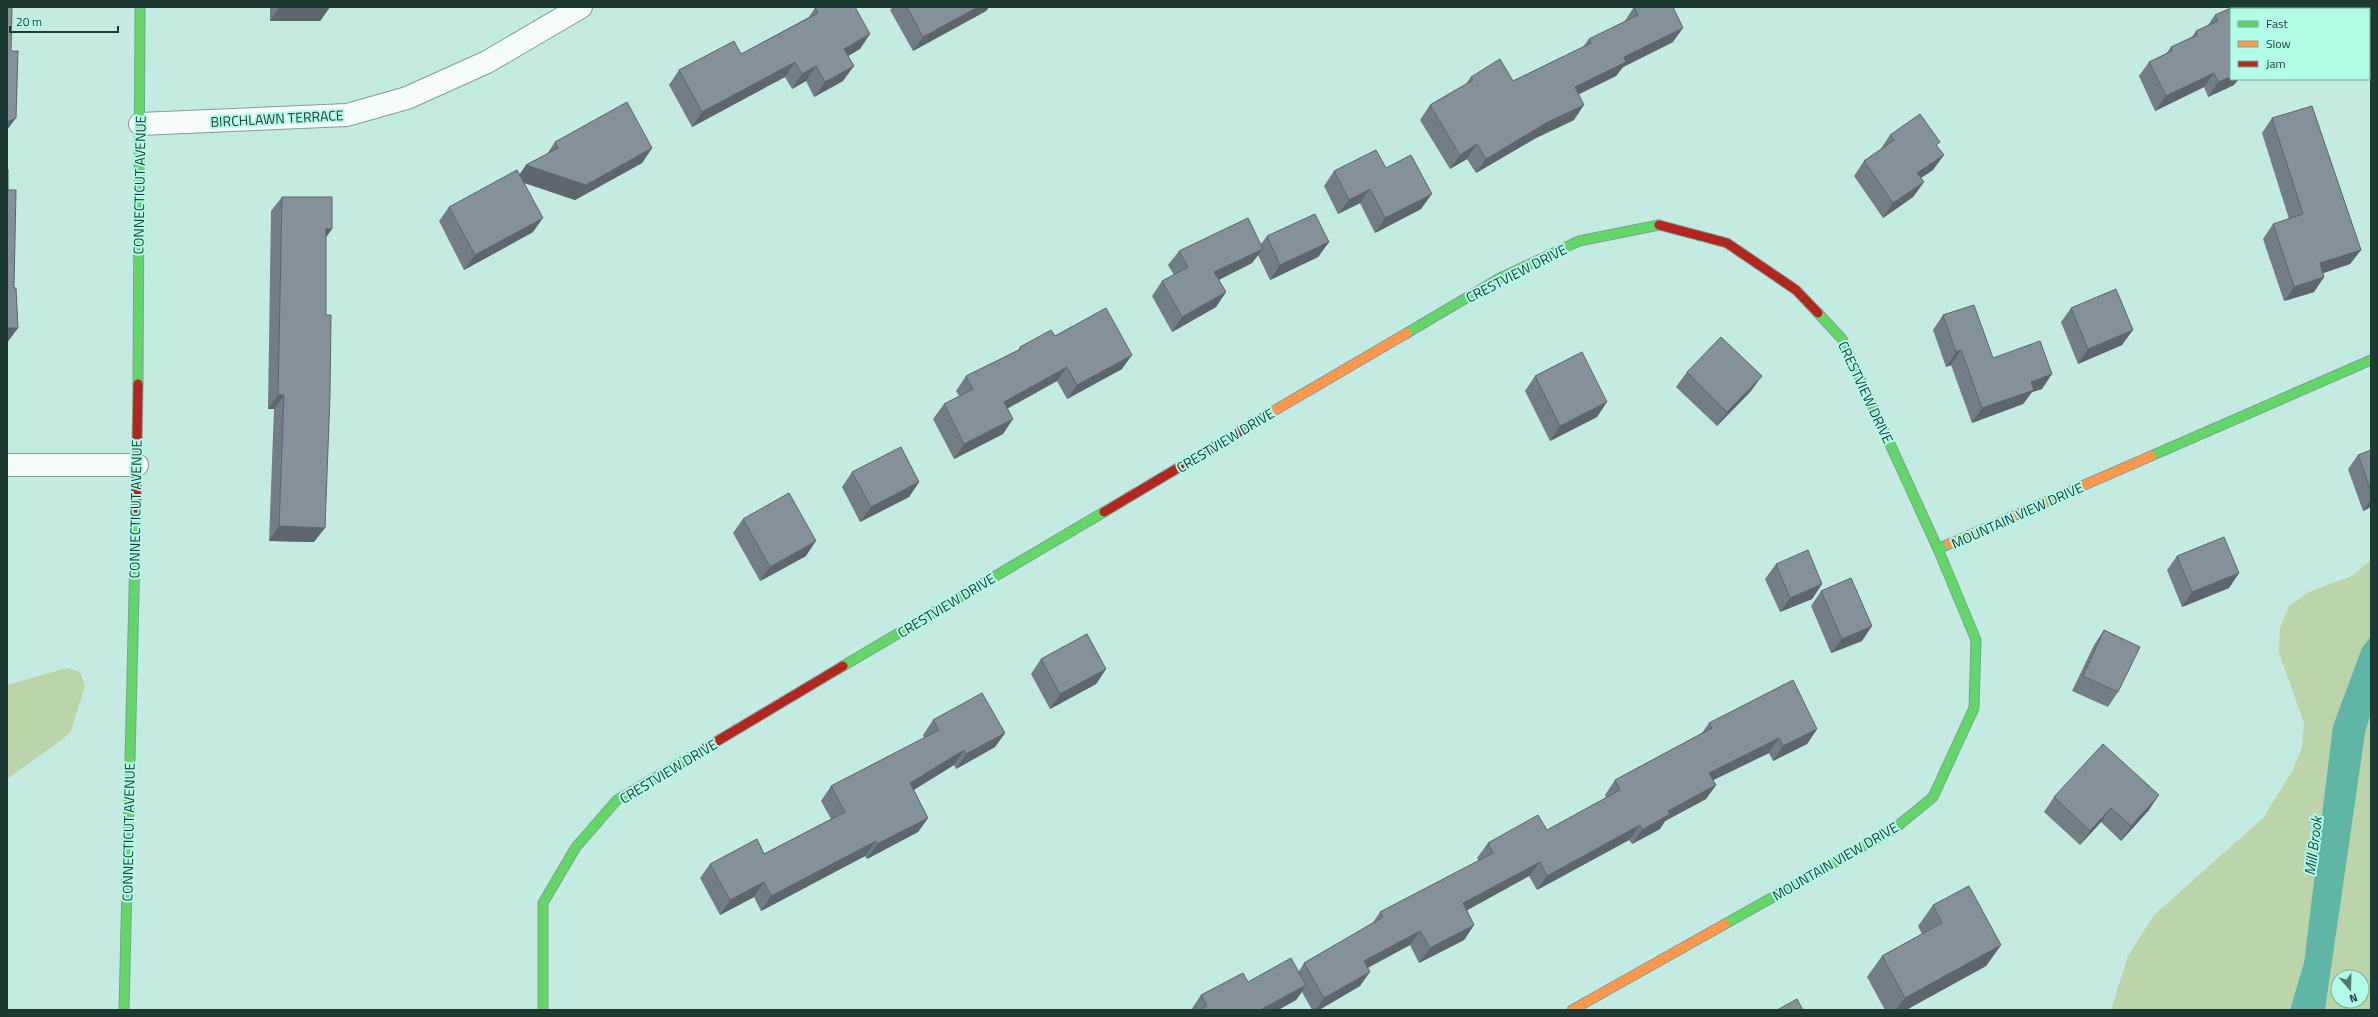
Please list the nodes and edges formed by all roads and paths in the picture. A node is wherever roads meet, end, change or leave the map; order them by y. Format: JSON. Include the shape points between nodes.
{"nodes":[{"id":1,"x":140,"y":7,"type":"edge"},
{"id":2,"x":581,"y":7,"type":"edge"},
{"id":3,"x":140,"y":124,"type":"junction"},
{"id":4,"x":2371,"y":360,"type":"edge"},
{"id":5,"x":7,"y":465,"type":"edge"},
{"id":6,"x":136,"y":465,"type":"junction"},
{"id":7,"x":1938,"y":549,"type":"junction"},
{"id":8,"x":124,"y":1010,"type":"edge"},
{"id":9,"x":544,"y":1010,"type":"edge"},
{"id":10,"x":1572,"y":1010,"type":"edge"}],
"edges":[{"from":1,"to":3,"type":"street","name":"CONNECTICUT AVENUE"},
{"from":2,"to":3,"type":"street","name":"BIRCHLAWN TERRACE","via":[[487,62],[407,98],[347,115]]},
{"from":3,"to":6,"type":"street","name":"CONNECTICUT AVENUE"},
{"from":4,"to":7,"type":"street","name":"MOUNTAIN VIEW DRIVE"},
{"from":5,"to":6,"type":"street"},
{"from":6,"to":8,"type":"street","name":"CONNECTICUT AVENUE"},
{"from":7,"to":9,"type":"street","name":"CRESTVIEW DRIVE","via":[[1842,339],[1796,290],[1726,243],[1655,224],[1579,241],[1500,278],[617,800],[576,847],[543,903]]},
{"from":7,"to":10,"type":"street","name":"MOUNTAIN VIEW DRIVE","via":[[1976,640],[1974,708],[1933,797],[1894,829]]}]}
